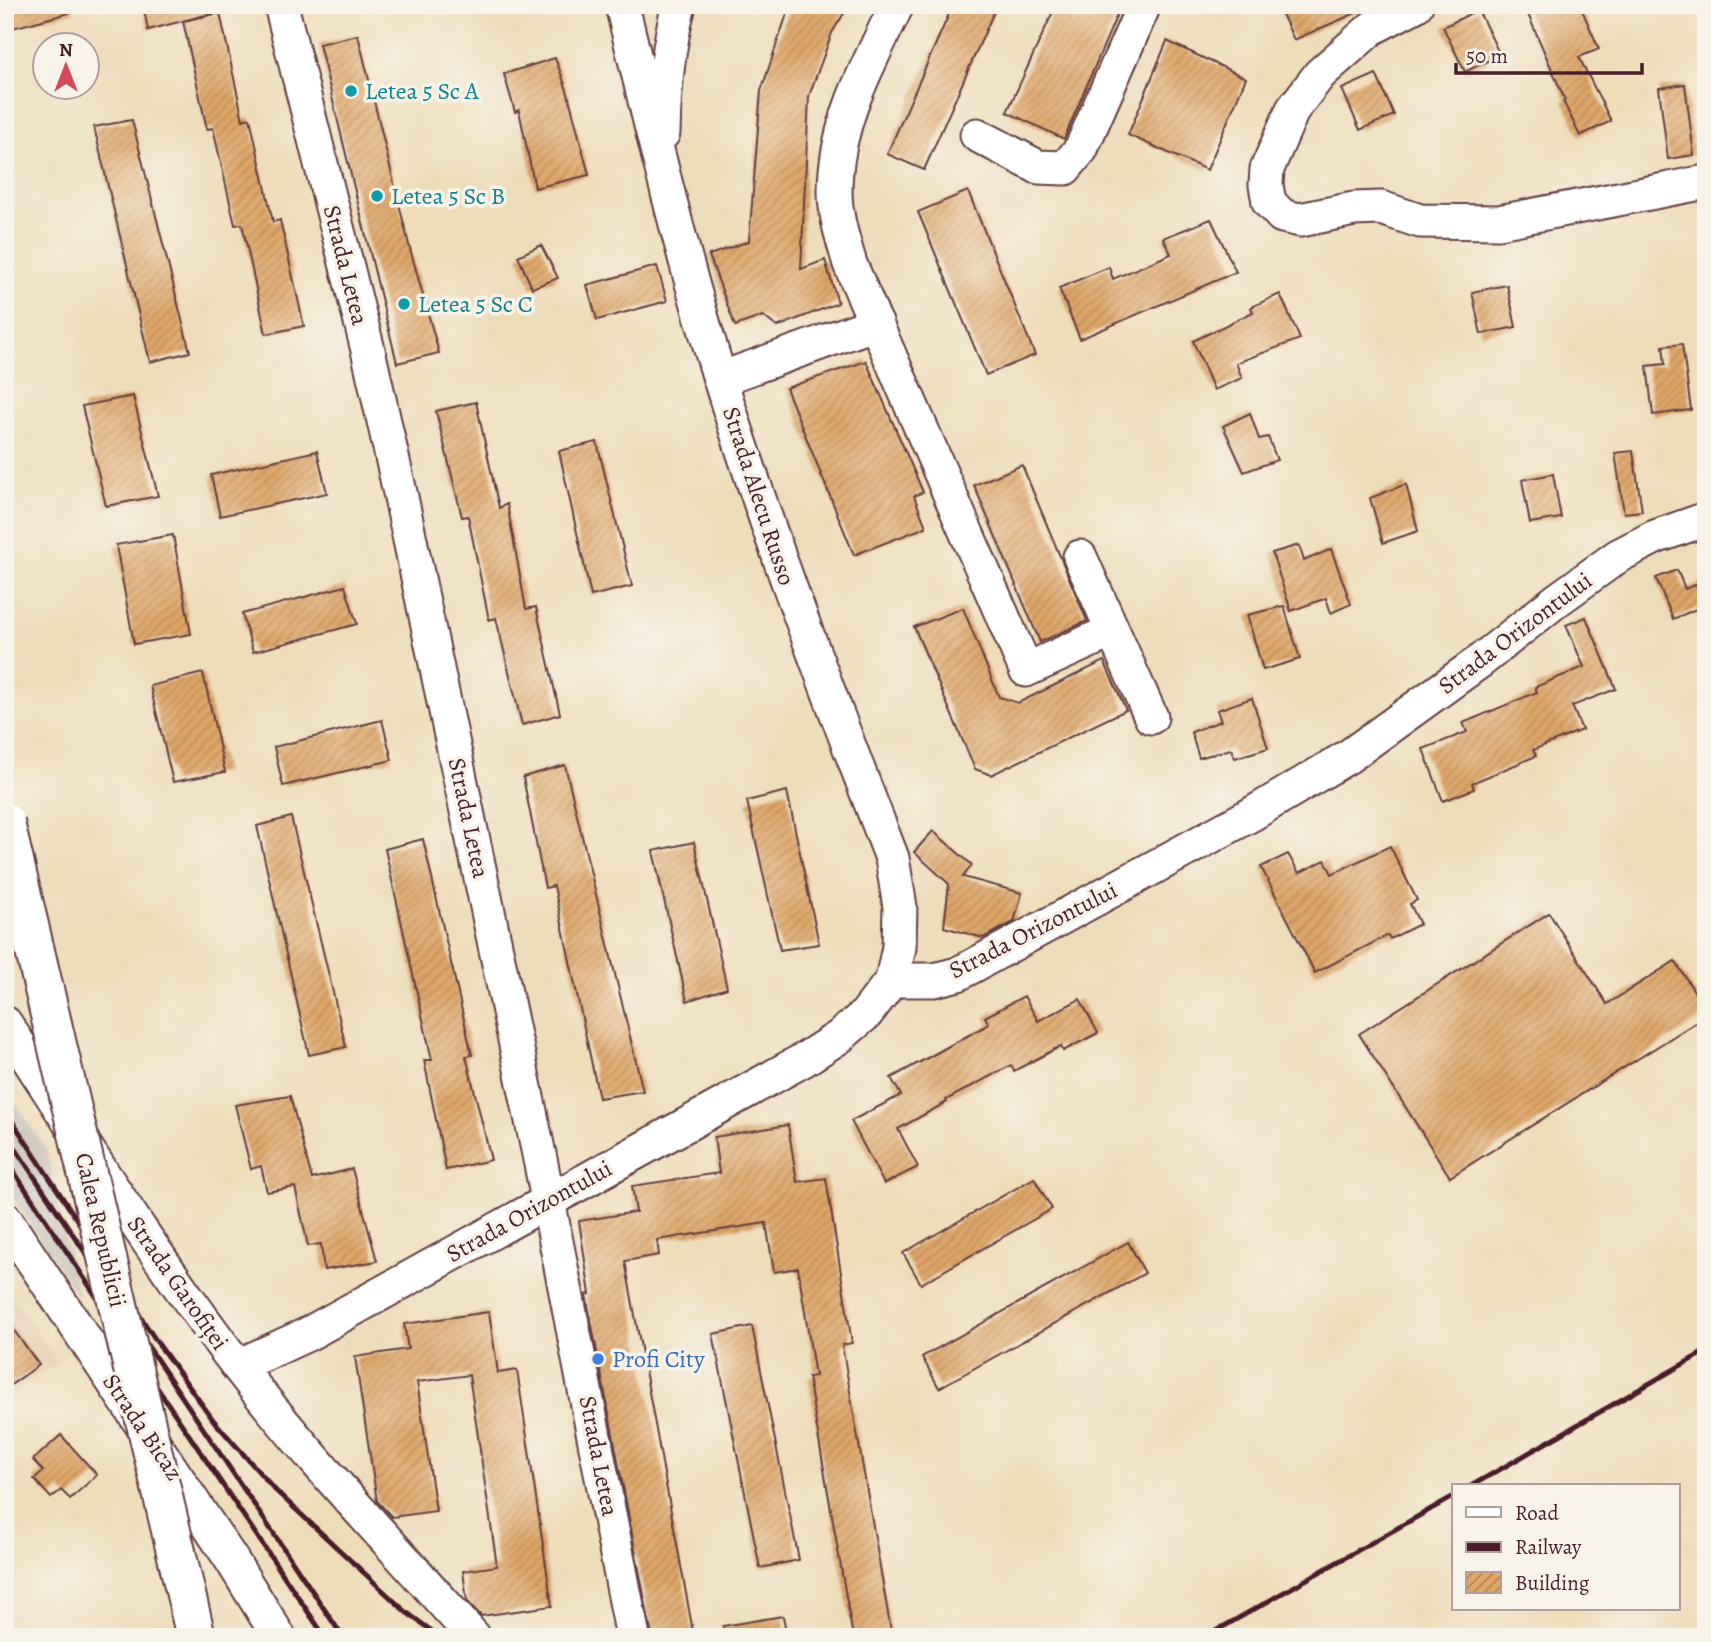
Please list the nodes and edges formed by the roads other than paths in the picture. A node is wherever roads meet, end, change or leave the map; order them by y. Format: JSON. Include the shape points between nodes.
{"nodes":[{"id":1,"x":281,"y":5,"type":"edge"},
{"id":2,"x":622,"y":5,"type":"edge"},
{"id":3,"x":679,"y":5,"type":"edge"},
{"id":4,"x":897,"y":5,"type":"edge"},
{"id":5,"x":1144,"y":5,"type":"edge"},
{"id":6,"x":1416,"y":5,"type":"edge"},
{"id":7,"x":977,"y":135,"type":"dead end"},
{"id":8,"x":663,"y":177,"type":"junction"},
{"id":9,"x":1706,"y":181,"type":"edge"},
{"id":10,"x":876,"y":323,"type":"junction"},
{"id":11,"x":720,"y":379,"type":"junction"},
{"id":12,"x":1706,"y":519,"type":"edge"},
{"id":13,"x":1080,"y":557,"type":"dead end"},
{"id":14,"x":1112,"y":631,"type":"junction"},
{"id":15,"x":1151,"y":717,"type":"dead end"},
{"id":16,"x":5,"y":823,"type":"edge"},
{"id":17,"x":892,"y":980,"type":"junction"},
{"id":18,"x":5,"y":1023,"type":"edge"},
{"id":19,"x":548,"y":1200,"type":"junction"},
{"id":20,"x":5,"y":1219,"type":"edge"},
{"id":21,"x":238,"y":1366,"type":"junction"},
{"id":22,"x":196,"y":1637,"type":"edge"},
{"id":23,"x":279,"y":1637,"type":"edge"},
{"id":24,"x":474,"y":1637,"type":"edge"},
{"id":25,"x":633,"y":1637,"type":"edge"}],
"edges":[{"from":1,"to":19,"type":"street","name":"Strada Letea","via":[[379,396]]},
{"from":2,"to":8,"type":"street","name":"Strada Alecu Russo"},
{"from":3,"to":8,"type":"street","via":[[663,107]]},
{"from":4,"to":10,"type":"street","via":[[847,112],[835,192],[850,264]]},
{"from":5,"to":7,"type":"street","via":[[1081,149],[1065,168],[1038,167]]},
{"from":6,"to":9,"type":"street","via":[[1372,28],[1320,75],[1293,109],[1266,185],[1269,202],[1282,216],[1300,220],[1381,208],[1420,221],[1499,222]]},
{"from":8,"to":11,"type":"street","name":"Strada Alecu Russo"},
{"from":10,"to":11,"type":"street"},
{"from":10,"to":14,"type":"street","via":[[1026,670]]},
{"from":11,"to":17,"type":"street","name":"Strada Alecu Russo","via":[[782,569],[892,858],[901,907]]},
{"from":12,"to":17,"type":"street","name":"Strada Orizontului","via":[[1618,556],[1349,756],[1252,814],[958,974],[934,980]]},
{"from":13,"to":14,"type":"street"},
{"from":14,"to":15,"type":"street"},
{"from":16,"to":22,"type":"main road","name":"Calea Republicii","bridge":true},
{"from":17,"to":19,"type":"street","name":"Strada Orizontului","via":[[866,1014],[805,1059]]},
{"from":18,"to":21,"type":"street","name":"Strada Garofiței","via":[[150,1246]]},
{"from":19,"to":21,"type":"street","name":"Strada Orizontului","via":[[308,1334]]},
{"from":19,"to":25,"type":"street","name":"Strada Letea"},
{"from":20,"to":23,"type":"street","name":"Strada Bicaz"},
{"from":21,"to":24,"type":"street"}]}
